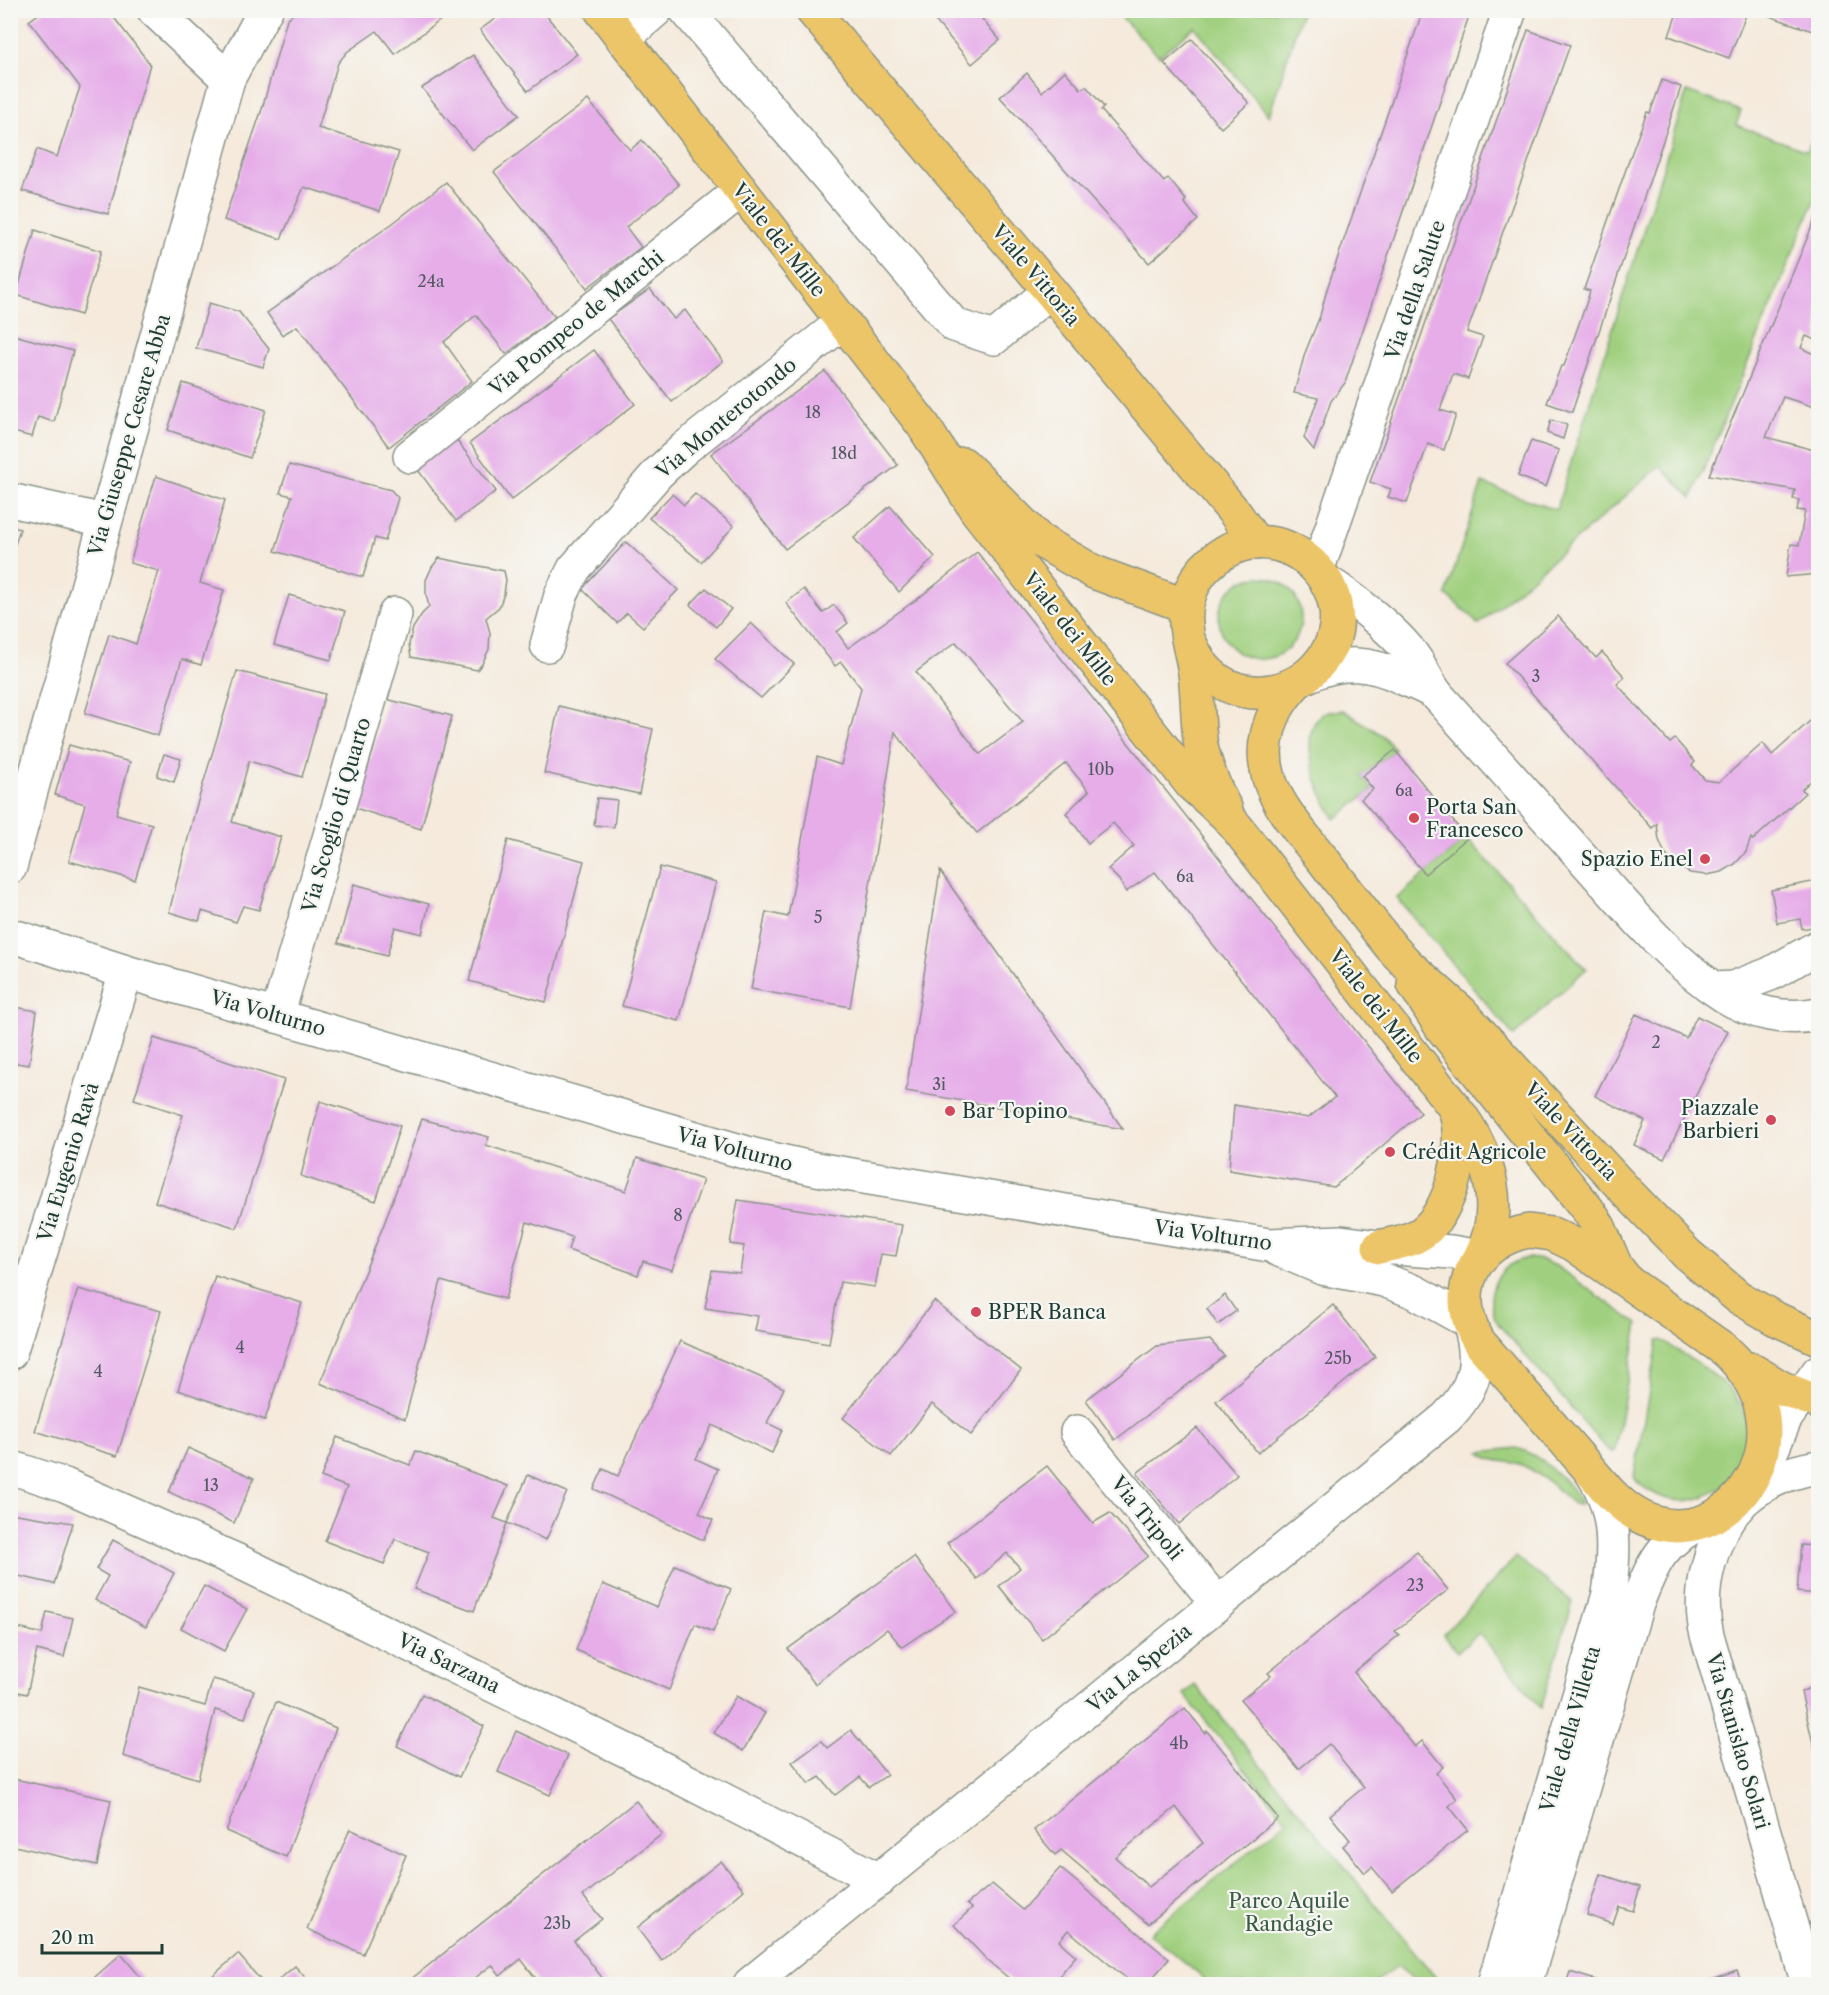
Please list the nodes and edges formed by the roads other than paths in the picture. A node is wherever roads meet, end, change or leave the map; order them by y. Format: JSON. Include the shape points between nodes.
{"nodes":[{"id":1,"x":154,"y":10,"type":"edge"},
{"id":2,"x":266,"y":10,"type":"edge"},
{"id":3,"x":601,"y":10,"type":"edge"},
{"id":4,"x":656,"y":10,"type":"edge"},
{"id":5,"x":686,"y":10,"type":"edge"},
{"id":6,"x":812,"y":10,"type":"edge"},
{"id":7,"x":1510,"y":10,"type":"edge"},
{"id":8,"x":623,"y":39,"type":"junction"},
{"id":9,"x":228,"y":79,"type":"junction"},
{"id":10,"x":741,"y":190,"type":"junction"},
{"id":11,"x":1050,"y":291,"type":"junction"},
{"id":12,"x":843,"y":322,"type":"junction"},
{"id":13,"x":923,"y":425,"type":"junction"},
{"id":14,"x":410,"y":456,"type":"dead end"},
{"id":15,"x":10,"y":500,"type":"edge"},
{"id":16,"x":105,"y":520,"type":"junction"},
{"id":17,"x":1256,"y":543,"type":"junction"},
{"id":18,"x":1323,"y":575,"type":"junction"},
{"id":19,"x":1186,"y":606,"type":"junction"},
{"id":20,"x":395,"y":614,"type":"dead end"},
{"id":21,"x":1188,"y":639,"type":"junction"},
{"id":22,"x":547,"y":645,"type":"dead end"},
{"id":23,"x":1302,"y":680,"type":"junction"},
{"id":24,"x":1438,"y":696,"type":"junction"},
{"id":25,"x":1238,"y":829,"type":"junction"},
{"id":26,"x":10,"y":867,"type":"edge"},
{"id":27,"x":10,"y":935,"type":"edge"},
{"id":28,"x":1818,"y":946,"type":"edge"},
{"id":29,"x":1392,"y":948,"type":"junction"},
{"id":30,"x":126,"y":972,"type":"junction"},
{"id":31,"x":1716,"y":990,"type":"junction"},
{"id":32,"x":1818,"y":1014,"type":"edge"},
{"id":33,"x":277,"y":1016,"type":"junction"},
{"id":34,"x":1453,"y":1104,"type":"junction"},
{"id":35,"x":1269,"y":1245,"type":"junction"},
{"id":36,"x":1378,"y":1247,"type":"junction"},
{"id":37,"x":1480,"y":1257,"type":"junction"},
{"id":38,"x":1637,"y":1288,"type":"junction"},
{"id":39,"x":1469,"y":1322,"type":"junction"},
{"id":40,"x":1818,"y":1338,"type":"edge"},
{"id":41,"x":10,"y":1353,"type":"edge"},
{"id":42,"x":1736,"y":1358,"type":"junction"},
{"id":43,"x":1813,"y":1390,"type":"edge"},
{"id":44,"x":1077,"y":1432,"type":"dead end"},
{"id":45,"x":1772,"y":1450,"type":"junction"},
{"id":46,"x":10,"y":1467,"type":"edge"},
{"id":47,"x":1818,"y":1467,"type":"edge"},
{"id":48,"x":1591,"y":1472,"type":"junction"},
{"id":49,"x":1743,"y":1502,"type":"junction"},
{"id":50,"x":1703,"y":1523,"type":"junction"},
{"id":51,"x":1218,"y":1604,"type":"junction"},
{"id":52,"x":879,"y":1880,"type":"junction"},
{"id":53,"x":750,"y":1984,"type":"edge"},
{"id":54,"x":1494,"y":1984,"type":"edge"},
{"id":55,"x":1525,"y":1984,"type":"edge"},
{"id":56,"x":1808,"y":1984,"type":"edge"}],
"edges":[{"from":1,"to":9,"type":"street"},
{"from":2,"to":9,"type":"street","name":"Via Giuseppe Cesare Abba"},
{"from":3,"to":8,"type":"main road","name":"Viale dei Mille"},
{"from":4,"to":8,"type":"street"},
{"from":5,"to":11,"type":"street","via":[[954,324],[994,339]]},
{"from":6,"to":11,"type":"main road","name":"Viale Vittoria"},
{"from":7,"to":18,"type":"street","name":"Via della Salute"},
{"from":8,"to":10,"type":"main road","name":"Viale dei Mille"},
{"from":9,"to":16,"type":"street","name":"Via Giuseppe Cesare Abba"},
{"from":10,"to":12,"type":"main road","name":"Viale dei Mille"},
{"from":10,"to":14,"type":"street","name":"Via Pompeo de Marchi"},
{"from":11,"to":17,"type":"main road","name":"Viale Vittoria"},
{"from":12,"to":13,"type":"main road","name":"Viale dei Mille"},
{"from":12,"to":22,"type":"street","name":"Via Monterotondo","via":[[658,473],[574,569],[561,595]]},
{"from":13,"to":19,"type":"main road","via":[[1039,540],[1094,573]]},
{"from":13,"to":25,"type":"main road","name":"Viale dei Mille","via":[[976,510],[1192,785]]},
{"from":15,"to":16,"type":"street"},
{"from":16,"to":26,"type":"street","name":"Via Giuseppe Cesare Abba"},
{"from":17,"to":18,"type":"main road","via":[[1290,549]]},
{"from":17,"to":19,"type":"main road","via":[[1239,546],[1210,563],[1198,576]]},
{"from":18,"to":23,"type":"main road","via":[[1333,598],[1334,632],[1320,663]]},
{"from":18,"to":24,"type":"street","via":[[1410,652]]},
{"from":19,"to":21,"type":"main road"},
{"from":20,"to":33,"type":"street","name":"Via Scoglio di Quarto"},
{"from":21,"to":23,"type":"main road","via":[[1204,668],[1231,687],[1264,693]]},
{"from":21,"to":25,"type":"main road","via":[[1202,748],[1223,805]]},
{"from":23,"to":24,"type":"street","via":[[1334,666],[1362,664],[1426,687]]},
{"from":23,"to":29,"type":"main road","name":"Viale Vittoria","via":[[1285,695],[1272,716],[1264,752],[1268,777],[1290,818]]},
{"from":24,"to":31,"type":"street","via":[[1650,933]]},
{"from":25,"to":34,"type":"main road","name":"Viale dei Mille"},
{"from":27,"to":30,"type":"street","name":"Via Volturno"},
{"from":28,"to":31,"type":"street","via":[[1770,974]]},
{"from":29,"to":38,"type":"main road","name":"Viale Vittoria","via":[[1442,1028],[1588,1210],[1616,1267]]},
{"from":29,"to":40,"type":"main road","name":"Viale Vittoria","via":[[1461,1012],[1680,1246],[1720,1283],[1755,1307]]},
{"from":30,"to":33,"type":"street","name":"Via Volturno"},
{"from":30,"to":41,"type":"street","name":"Via Eugenio Ravà"},
{"from":31,"to":32,"type":"street","via":[[1747,1008],[1770,1015]]},
{"from":33,"to":35,"type":"street","name":"Via Volturno","via":[[702,1141],[816,1169]]},
{"from":34,"to":36,"type":"main road","via":[[1458,1124],[1457,1150],[1450,1193],[1441,1212],[1412,1239]]},
{"from":34,"to":37,"type":"main road","name":"Viale dei Mille","via":[[1479,1143],[1492,1185],[1491,1231]]},
{"from":35,"to":36,"type":"street","name":"Via Volturno","via":[[1341,1242]]},
{"from":35,"to":39,"type":"street","via":[[1322,1268],[1384,1280]]},
{"from":36,"to":37,"type":"street","name":"Via Volturno"},
{"from":37,"to":38,"type":"main road","via":[[1508,1237],[1530,1231],[1552,1234]]},
{"from":37,"to":39,"type":"main road","via":[[1466,1288]]},
{"from":38,"to":42,"type":"main road"},
{"from":39,"to":48,"type":"main road","via":[[1479,1341]]},
{"from":39,"to":51,"type":"street","name":"Via La Spezia","via":[[1475,1348],[1474,1374],[1464,1398]]},
{"from":42,"to":43,"type":"main road","via":[[1766,1379]]},
{"from":42,"to":45,"type":"main road","via":[[1756,1380],[1769,1406]]},
{"from":43,"to":45,"type":"street","via":[[1785,1419]]},
{"from":44,"to":51,"type":"street","name":"Via Tripoli"},
{"from":45,"to":49,"type":"main road","via":[[1761,1478]]},
{"from":46,"to":52,"type":"street","name":"Via Sarzana","via":[[65,1485],[240,1562],[646,1760]]},
{"from":47,"to":49,"type":"street","via":[[1779,1479]]},
{"from":48,"to":50,"type":"main road","via":[[1619,1503],[1644,1519],[1673,1526]]},
{"from":48,"to":54,"type":"street","name":"Viale della Villetta","via":[[1602,1489],[1611,1522],[1609,1594]]},
{"from":49,"to":50,"type":"main road"},
{"from":49,"to":56,"type":"street","name":"Via Stanislao Solari","via":[[1723,1532],[1708,1567],[1702,1595],[1704,1622]]},
{"from":50,"to":55,"type":"street","via":[[1680,1533],[1666,1547],[1640,1598]]},
{"from":51,"to":52,"type":"street","name":"Via La Spezia"},
{"from":52,"to":53,"type":"street","name":"Via La Spezia"}]}
